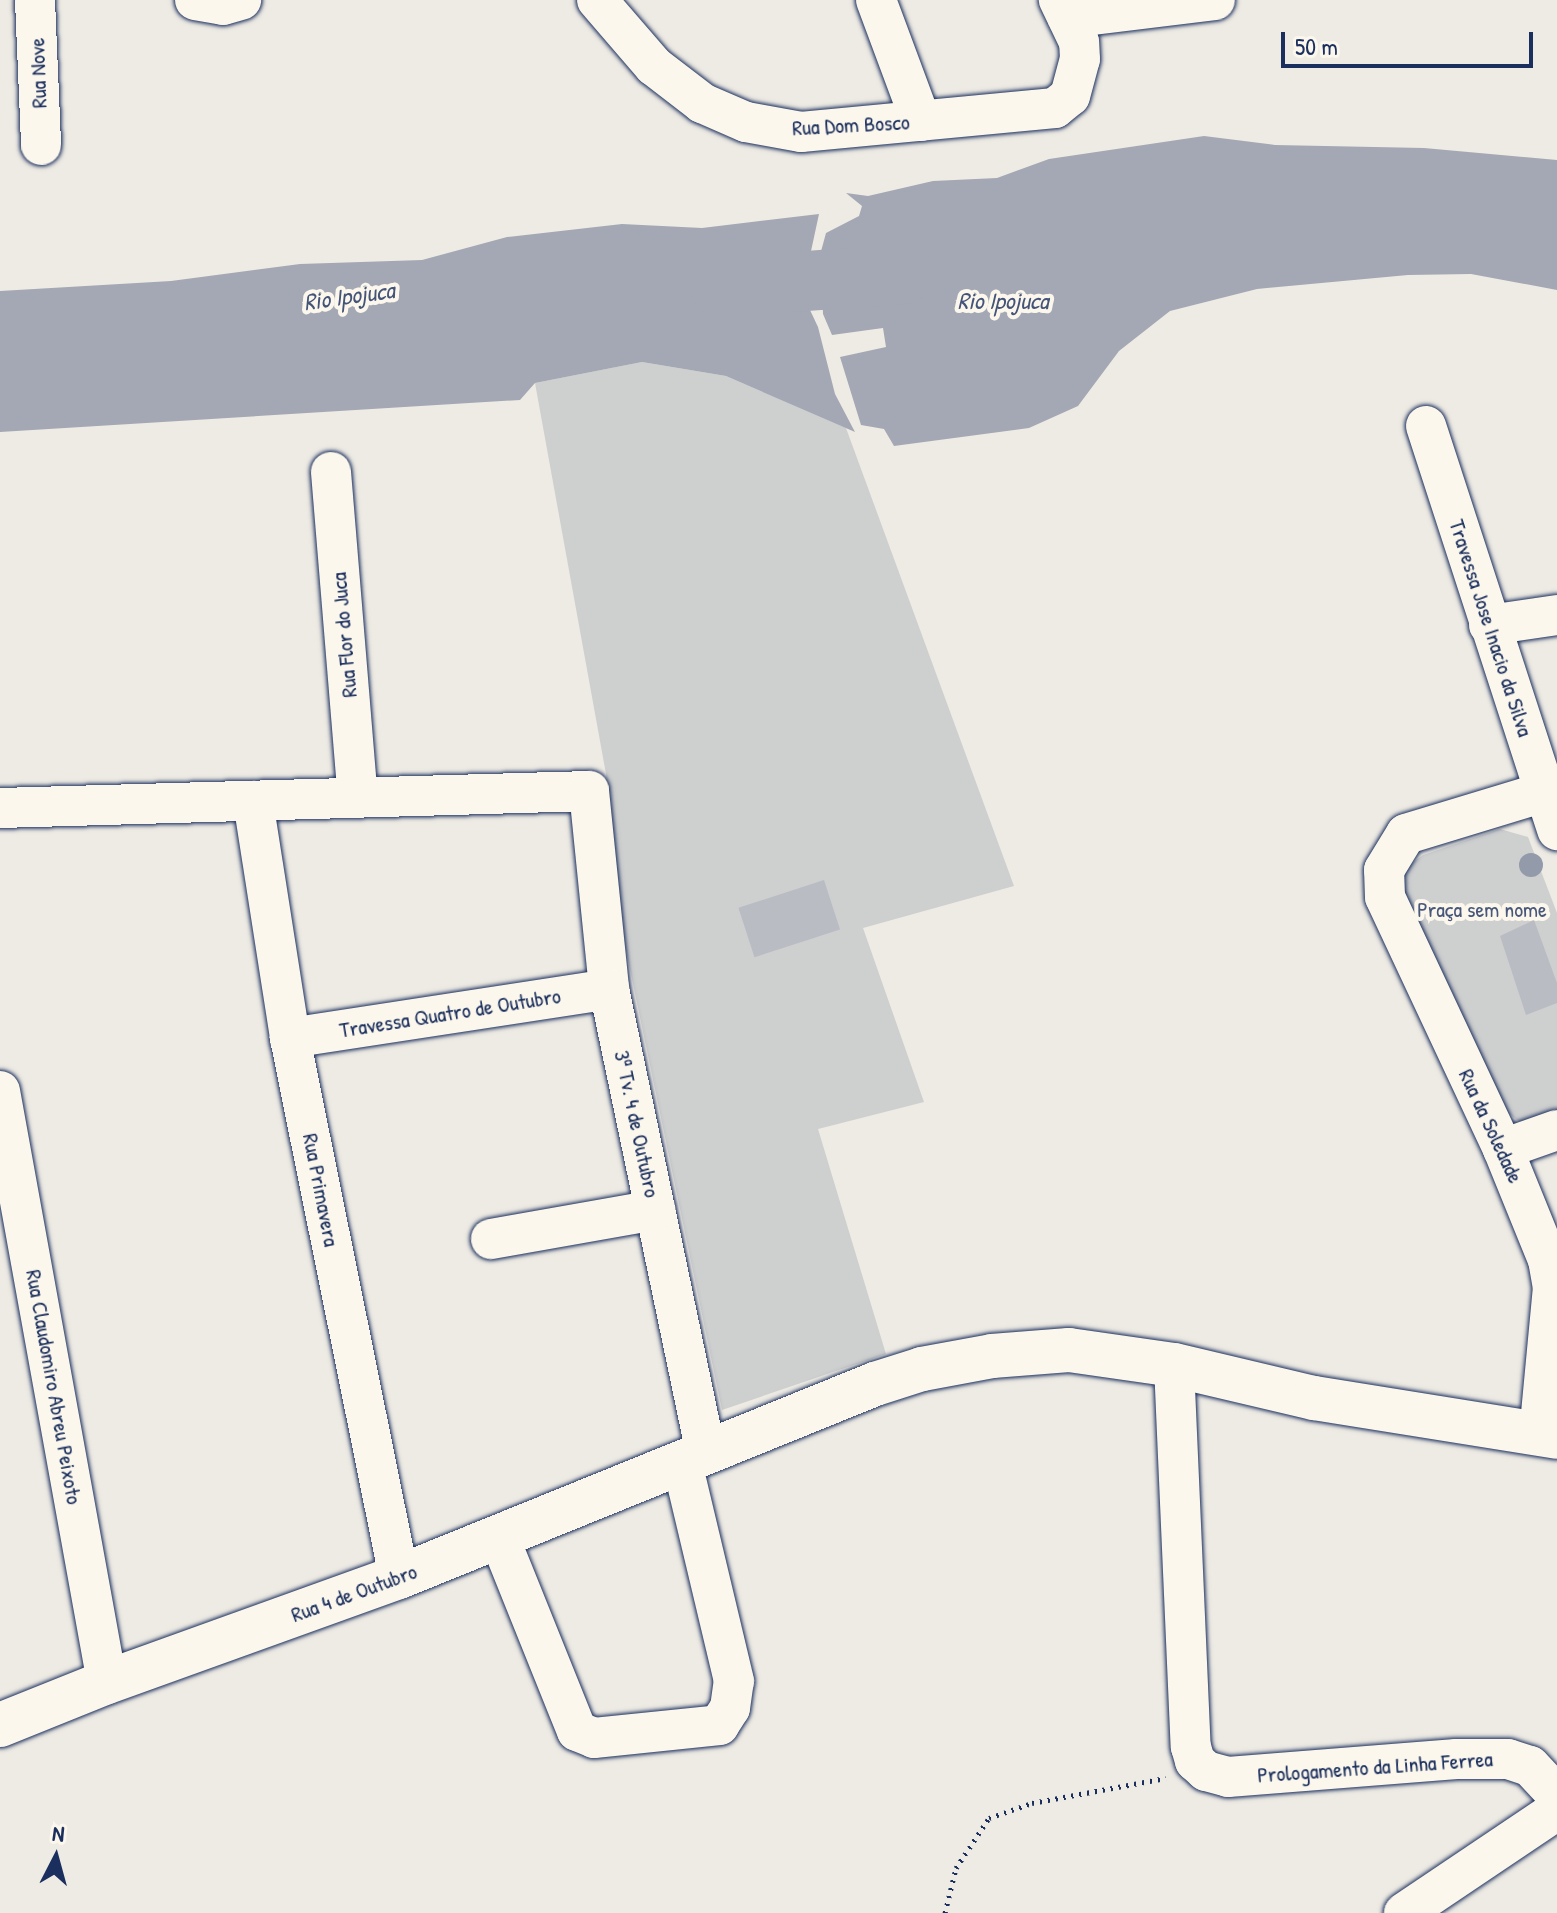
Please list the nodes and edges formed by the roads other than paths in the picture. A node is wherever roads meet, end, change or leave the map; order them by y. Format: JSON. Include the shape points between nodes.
{"nodes":[{"id":1,"x":35,"y":0,"type":"edge"},
{"id":2,"x":597,"y":0,"type":"edge"},
{"id":3,"x":876,"y":0,"type":"edge"},
{"id":4,"x":1215,"y":0,"type":"edge"},
{"id":5,"x":1140,"y":4,"type":"edge"},
{"id":6,"x":1064,"y":9,"type":"edge"},
{"id":7,"x":921,"y":121,"type":"junction"},
{"id":8,"x":41,"y":145,"type":"dead end"},
{"id":9,"x":1426,"y":426,"type":"dead end"},
{"id":10,"x":331,"y":472,"type":"dead end"},
{"id":11,"x":1557,"y":615,"type":"edge"},
{"id":12,"x":1489,"y":625,"type":"junction"},
{"id":13,"x":1544,"y":792,"type":"junction"},
{"id":14,"x":358,"y":797,"type":"junction"},
{"id":15,"x":253,"y":801,"type":"junction"},
{"id":16,"x":0,"y":808,"type":"edge"},
{"id":17,"x":1557,"y":830,"type":"edge"},
{"id":18,"x":609,"y":989,"type":"junction"},
{"id":19,"x":290,"y":1038,"type":"junction"},
{"id":20,"x":0,"y":1091,"type":"edge"},
{"id":21,"x":1557,"y":1130,"type":"edge"},
{"id":22,"x":1503,"y":1149,"type":"junction"},
{"id":23,"x":655,"y":1210,"type":"junction"},
{"id":24,"x":491,"y":1239,"type":"dead end"},
{"id":25,"x":1174,"y":1365,"type":"junction"},
{"id":26,"x":1548,"y":1436,"type":"edge"},
{"id":27,"x":694,"y":1458,"type":"junction"},
{"id":28,"x":499,"y":1537,"type":"junction"},
{"id":29,"x":399,"y":1577,"type":"junction"},
{"id":30,"x":107,"y":1682,"type":"junction"},
{"id":31,"x":0,"y":1725,"type":"edge"},
{"id":32,"x":1557,"y":1795,"type":"edge"},
{"id":33,"x":1557,"y":1810,"type":"edge"},
{"id":34,"x":1404,"y":1913,"type":"edge"}],
"edges":[{"from":1,"to":8,"type":"street","name":"Rua Nove"},
{"from":2,"to":7,"type":"street","name":"Rua Dom Bosco","via":[[654,66],[702,103],[746,122],[801,132]]},
{"from":3,"to":7,"type":"street"},
{"from":4,"to":5,"type":"street"},
{"from":5,"to":6,"type":"street"},
{"from":6,"to":7,"type":"street","name":"Rua Dom Bosco","via":[[1079,42],[1078,78],[1070,96],[1055,108]]},
{"from":9,"to":12,"type":"street","name":"Travessa Jose Inacio da Silva"},
{"from":10,"to":14,"type":"street","name":"Rua Flor do Juca"},
{"from":11,"to":12,"type":"street"},
{"from":12,"to":13,"type":"street","name":"Travessa Jose Inacio da Silva"},
{"from":13,"to":17,"type":"street","name":"Travessa Jose Inacio da Silva"},
{"from":13,"to":22,"type":"street","name":"Rua da Soledade","via":[[1406,834],[1384,870],[1385,897]]},
{"from":14,"to":15,"type":"street"},
{"from":14,"to":18,"type":"street","name":"3ª Tv. 4 de Outubro","via":[[589,791]]},
{"from":15,"to":16,"type":"street"},
{"from":15,"to":19,"type":"street","name":"Rua Primavera"},
{"from":18,"to":19,"type":"street","name":"Travessa Quatro de Outubro"},
{"from":18,"to":23,"type":"street","name":"3ª Tv. 4 de Outubro"},
{"from":19,"to":29,"type":"street","name":"Rua Primavera"},
{"from":20,"to":30,"type":"street","name":"Rua Claudomiro Abreu Peixoto"},
{"from":21,"to":22,"type":"street"},
{"from":22,"to":26,"type":"street","name":"Rua da Soledade","via":[[1548,1260],[1553,1288]]},
{"from":23,"to":24,"type":"street"},
{"from":23,"to":27,"type":"street","name":"3ª Tv. 4 de Outubro"},
{"from":25,"to":26,"type":"main road","name":"Rua 4 de Outubro","via":[[1314,1398]]},
{"from":25,"to":27,"type":"main road","name":"Rua 4 de Outubro","via":[[1069,1350],[922,1369]]},
{"from":25,"to":32,"type":"street","name":"Prologamento da Linha Ferrea","via":[[1195,1761],[1217,1774],[1508,1759],[1530,1766]]},
{"from":27,"to":28,"type":"main road","name":"Rua 4 de Outubro"},
{"from":27,"to":28,"type":"street","name":"3ª Tv. 4 de Outubro","via":[[734,1681],[730,1708],[719,1725],[594,1738],[577,1731]]},
{"from":28,"to":29,"type":"main road","name":"Rua 4 de Outubro"},
{"from":29,"to":30,"type":"main road","name":"Rua 4 de Outubro"},
{"from":30,"to":31,"type":"main road","name":"Rua 4 de Outubro"},
{"from":33,"to":34,"type":"street"}]}
